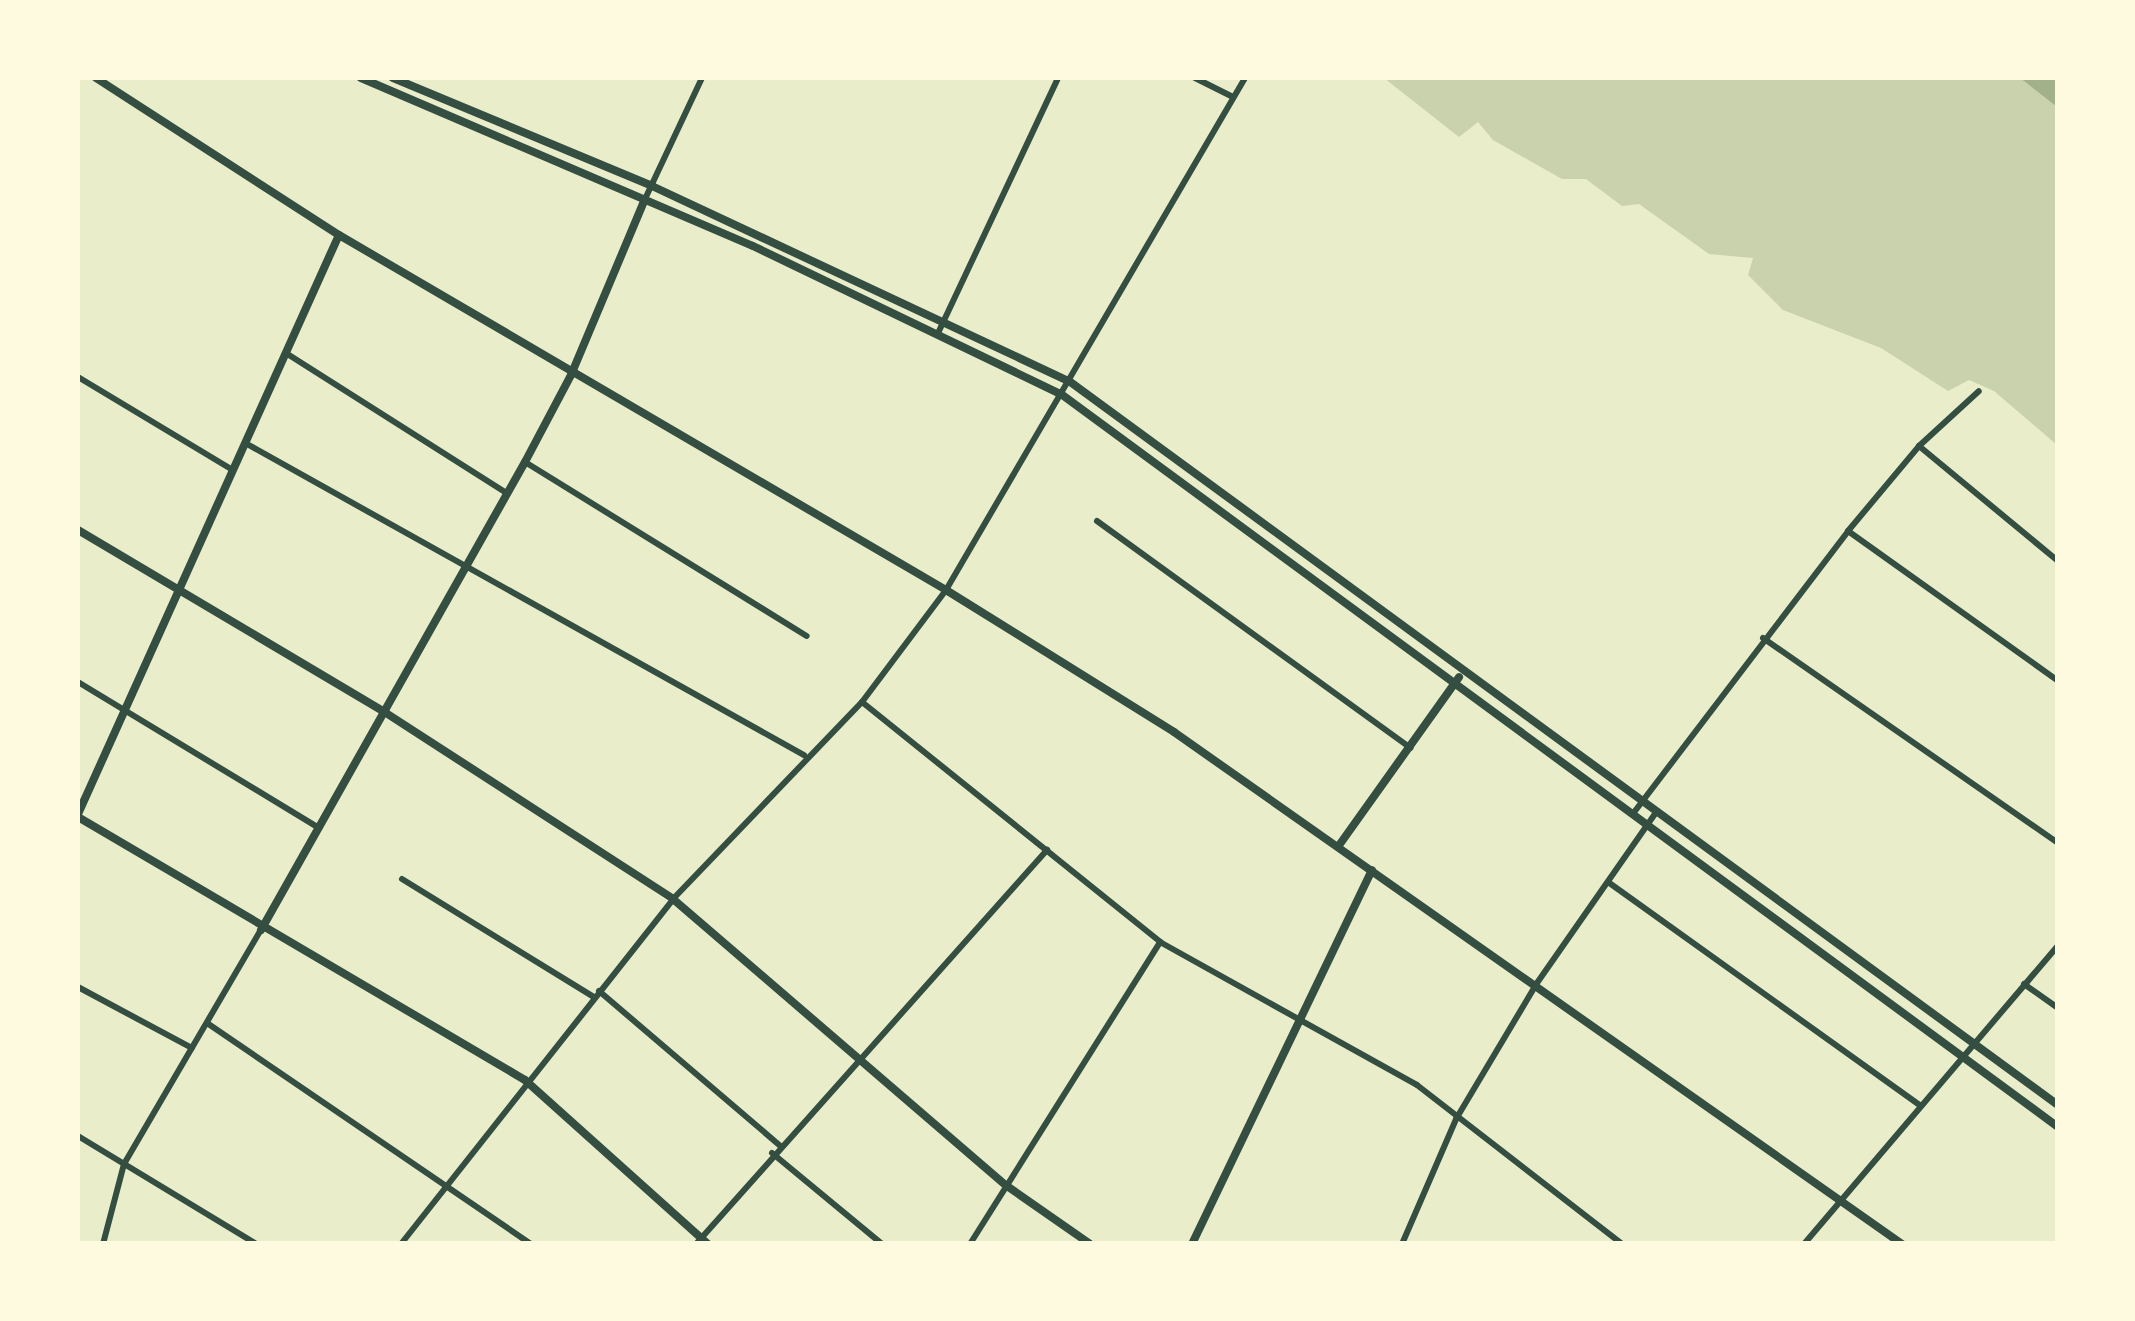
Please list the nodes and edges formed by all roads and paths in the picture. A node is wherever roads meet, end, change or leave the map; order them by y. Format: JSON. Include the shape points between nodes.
{"nodes":[{"id":1,"x":96,"y":78,"type":"edge"},
{"id":2,"x":361,"y":78,"type":"edge"},
{"id":3,"x":393,"y":78,"type":"edge"},
{"id":4,"x":702,"y":78,"type":"edge"},
{"id":5,"x":1058,"y":78,"type":"edge"},
{"id":6,"x":1195,"y":78,"type":"edge"},
{"id":7,"x":1245,"y":78,"type":"edge"},
{"id":8,"x":1233,"y":97,"type":"junction"},
{"id":9,"x":652,"y":186,"type":"junction"},
{"id":10,"x":646,"y":198,"type":"junction"},
{"id":11,"x":339,"y":235,"type":"junction"},
{"id":12,"x":944,"y":319,"type":"junction"},
{"id":13,"x":938,"y":331,"type":"junction"},
{"id":14,"x":290,"y":355,"type":"junction"},
{"id":15,"x":571,"y":375,"type":"junction"},
{"id":16,"x":78,"y":377,"type":"edge"},
{"id":17,"x":1070,"y":381,"type":"junction"},
{"id":18,"x":1979,"y":391,"type":"dead end"},
{"id":19,"x":1062,"y":394,"type":"junction"},
{"id":20,"x":246,"y":444,"type":"junction"},
{"id":21,"x":1918,"y":446,"type":"junction"},
{"id":22,"x":525,"y":462,"type":"junction"},
{"id":23,"x":233,"y":470,"type":"junction"},
{"id":24,"x":508,"y":494,"type":"junction"},
{"id":25,"x":1097,"y":521,"type":"dead end"},
{"id":26,"x":78,"y":530,"type":"edge"},
{"id":27,"x":1848,"y":531,"type":"junction"},
{"id":28,"x":2058,"y":561,"type":"edge"},
{"id":29,"x":465,"y":567,"type":"junction"},
{"id":30,"x":946,"y":590,"type":"junction"},
{"id":31,"x":179,"y":591,"type":"junction"},
{"id":32,"x":806,"y":636,"type":"dead end"},
{"id":33,"x":1763,"y":638,"type":"junction"},
{"id":34,"x":1465,"y":670,"type":"junction"},
{"id":35,"x":1457,"y":681,"type":"junction"},
{"id":36,"x":2058,"y":681,"type":"edge"},
{"id":37,"x":78,"y":682,"type":"edge"},
{"id":38,"x":862,"y":702,"type":"junction"},
{"id":39,"x":124,"y":710,"type":"junction"},
{"id":40,"x":386,"y":713,"type":"junction"},
{"id":41,"x":1411,"y":748,"type":"junction"},
{"id":42,"x":805,"y":755,"type":"junction"},
{"id":43,"x":1643,"y":799,"type":"junction"},
{"id":44,"x":1658,"y":810,"type":"junction"},
{"id":45,"x":1635,"y":811,"type":"junction"},
{"id":46,"x":78,"y":816,"type":"edge"},
{"id":47,"x":1649,"y":822,"type":"junction"},
{"id":48,"x":318,"y":828,"type":"junction"},
{"id":49,"x":2058,"y":843,"type":"edge"},
{"id":50,"x":1340,"y":844,"type":"junction"},
{"id":51,"x":1047,"y":850,"type":"junction"},
{"id":52,"x":1372,"y":870,"type":"junction"},
{"id":53,"x":402,"y":879,"type":"dead end"},
{"id":54,"x":1608,"y":882,"type":"junction"},
{"id":55,"x":673,"y":899,"type":"junction"},
{"id":56,"x":261,"y":930,"type":"junction"},
{"id":57,"x":1160,"y":942,"type":"junction"},
{"id":58,"x":2058,"y":946,"type":"edge"},
{"id":59,"x":1537,"y":983,"type":"junction"},
{"id":60,"x":2024,"y":984,"type":"junction"},
{"id":61,"x":78,"y":986,"type":"edge"},
{"id":62,"x":596,"y":994,"type":"junction"},
{"id":63,"x":2058,"y":1008,"type":"edge"},
{"id":64,"x":1298,"y":1023,"type":"junction"},
{"id":65,"x":207,"y":1024,"type":"junction"},
{"id":66,"x":1975,"y":1041,"type":"junction"},
{"id":67,"x":192,"y":1048,"type":"junction"},
{"id":68,"x":1964,"y":1054,"type":"junction"},
{"id":69,"x":856,"y":1061,"type":"junction"},
{"id":70,"x":525,"y":1080,"type":"junction"},
{"id":71,"x":1920,"y":1106,"type":"junction"},
{"id":72,"x":2058,"y":1106,"type":"edge"},
{"id":73,"x":1456,"y":1119,"type":"junction"},
{"id":74,"x":2058,"y":1127,"type":"edge"},
{"id":75,"x":78,"y":1136,"type":"edge"},
{"id":76,"x":779,"y":1145,"type":"junction"},
{"id":77,"x":772,"y":1153,"type":"junction"},
{"id":78,"x":124,"y":1164,"type":"junction"},
{"id":79,"x":447,"y":1180,"type":"junction"},
{"id":80,"x":1007,"y":1186,"type":"junction"},
{"id":81,"x":1841,"y":1199,"type":"junction"},
{"id":82,"x":702,"y":1242,"type":"edge"},
{"id":83,"x":103,"y":1244,"type":"edge"},
{"id":84,"x":256,"y":1244,"type":"edge"},
{"id":85,"x":401,"y":1244,"type":"edge"},
{"id":86,"x":532,"y":1244,"type":"edge"},
{"id":87,"x":882,"y":1244,"type":"edge"},
{"id":88,"x":970,"y":1244,"type":"edge"},
{"id":89,"x":1090,"y":1244,"type":"edge"},
{"id":90,"x":1192,"y":1244,"type":"edge"},
{"id":91,"x":1402,"y":1244,"type":"edge"},
{"id":92,"x":1622,"y":1244,"type":"edge"},
{"id":93,"x":1804,"y":1244,"type":"edge"},
{"id":94,"x":1902,"y":1244,"type":"edge"}],
"edges":[{"from":1,"to":11,"type":"street"},
{"from":2,"to":10,"type":"street"},
{"from":3,"to":9,"type":"street"},
{"from":4,"to":9,"type":"street"},
{"from":5,"to":12,"type":"street"},
{"from":6,"to":8,"type":"street"},
{"from":7,"to":8,"type":"street"},
{"from":8,"to":17,"type":"street"},
{"from":9,"to":10,"type":"street"},
{"from":9,"to":12,"type":"street"},
{"from":10,"to":13,"type":"street"},
{"from":10,"to":15,"type":"street"},
{"from":11,"to":14,"type":"street"},
{"from":11,"to":15,"type":"street"},
{"from":12,"to":13,"type":"street"},
{"from":12,"to":17,"type":"street"},
{"from":13,"to":19,"type":"street"},
{"from":14,"to":20,"type":"street"},
{"from":14,"to":24,"type":"street"},
{"from":15,"to":22,"type":"street"},
{"from":15,"to":30,"type":"street"},
{"from":16,"to":23,"type":"street"},
{"from":17,"to":19,"type":"street"},
{"from":17,"to":34,"type":"street"},
{"from":18,"to":21,"type":"street"},
{"from":19,"to":30,"type":"street"},
{"from":19,"to":35,"type":"street"},
{"from":20,"to":23,"type":"street"},
{"from":20,"to":29,"type":"street"},
{"from":21,"to":27,"type":"street"},
{"from":21,"to":28,"type":"street"},
{"from":22,"to":24,"type":"street"},
{"from":22,"to":32,"type":"street"},
{"from":23,"to":31,"type":"street"},
{"from":24,"to":29,"type":"street"},
{"from":25,"to":41,"type":"street"},
{"from":26,"to":31,"type":"street"},
{"from":27,"to":33,"type":"street"},
{"from":27,"to":36,"type":"street"},
{"from":29,"to":40,"type":"street"},
{"from":29,"to":42,"type":"street"},
{"from":30,"to":38,"type":"street"},
{"from":30,"to":50,"type":"street"},
{"from":31,"to":39,"type":"street"},
{"from":31,"to":40,"type":"street"},
{"from":33,"to":43,"type":"street"},
{"from":33,"to":49,"type":"street"},
{"from":34,"to":35,"type":"street"},
{"from":34,"to":43,"type":"street"},
{"from":35,"to":41,"type":"street"},
{"from":35,"to":45,"type":"street"},
{"from":37,"to":39,"type":"street"},
{"from":38,"to":42,"type":"street"},
{"from":38,"to":51,"type":"street"},
{"from":39,"to":46,"type":"street"},
{"from":39,"to":48,"type":"street"},
{"from":40,"to":48,"type":"street"},
{"from":40,"to":55,"type":"street"},
{"from":41,"to":50,"type":"street"},
{"from":42,"to":55,"type":"street"},
{"from":43,"to":44,"type":"street"},
{"from":43,"to":45,"type":"street"},
{"from":44,"to":47,"type":"street"},
{"from":44,"to":66,"type":"street"},
{"from":45,"to":47,"type":"street"},
{"from":46,"to":56,"type":"street"},
{"from":47,"to":54,"type":"street"},
{"from":47,"to":68,"type":"street"},
{"from":48,"to":56,"type":"street"},
{"from":50,"to":52,"type":"street"},
{"from":51,"to":57,"type":"street"},
{"from":51,"to":69,"type":"street"},
{"from":52,"to":59,"type":"street"},
{"from":52,"to":64,"type":"street"},
{"from":53,"to":62,"type":"street"},
{"from":54,"to":59,"type":"street"},
{"from":54,"to":71,"type":"street"},
{"from":55,"to":62,"type":"street"},
{"from":55,"to":69,"type":"street"},
{"from":56,"to":65,"type":"street"},
{"from":56,"to":70,"type":"street"},
{"from":57,"to":64,"type":"street"},
{"from":57,"to":80,"type":"street"},
{"from":58,"to":60,"type":"street"},
{"from":59,"to":73,"type":"street"},
{"from":59,"to":81,"type":"street"},
{"from":60,"to":63,"type":"street"},
{"from":60,"to":66,"type":"street"},
{"from":61,"to":67,"type":"street"},
{"from":62,"to":70,"type":"street"},
{"from":62,"to":76,"type":"street"},
{"from":64,"to":73,"type":"street","via":[[1417,1085]]},
{"from":64,"to":90,"type":"street"},
{"from":65,"to":67,"type":"street"},
{"from":65,"to":79,"type":"street"},
{"from":66,"to":68,"type":"street"},
{"from":66,"to":72,"type":"street"},
{"from":67,"to":78,"type":"street"},
{"from":68,"to":71,"type":"street"},
{"from":68,"to":74,"type":"street"},
{"from":69,"to":76,"type":"street"},
{"from":69,"to":80,"type":"street"},
{"from":70,"to":79,"type":"street"},
{"from":70,"to":82,"type":"street"},
{"from":71,"to":81,"type":"street"},
{"from":73,"to":91,"type":"street"},
{"from":73,"to":92,"type":"street"},
{"from":75,"to":78,"type":"street"},
{"from":76,"to":77,"type":"street"},
{"from":77,"to":82,"type":"street"},
{"from":77,"to":87,"type":"street"},
{"from":78,"to":83,"type":"street"},
{"from":78,"to":84,"type":"street"},
{"from":79,"to":85,"type":"street"},
{"from":79,"to":86,"type":"street"},
{"from":80,"to":88,"type":"street"},
{"from":80,"to":89,"type":"street"},
{"from":81,"to":93,"type":"street"},
{"from":81,"to":94,"type":"street"}]}
